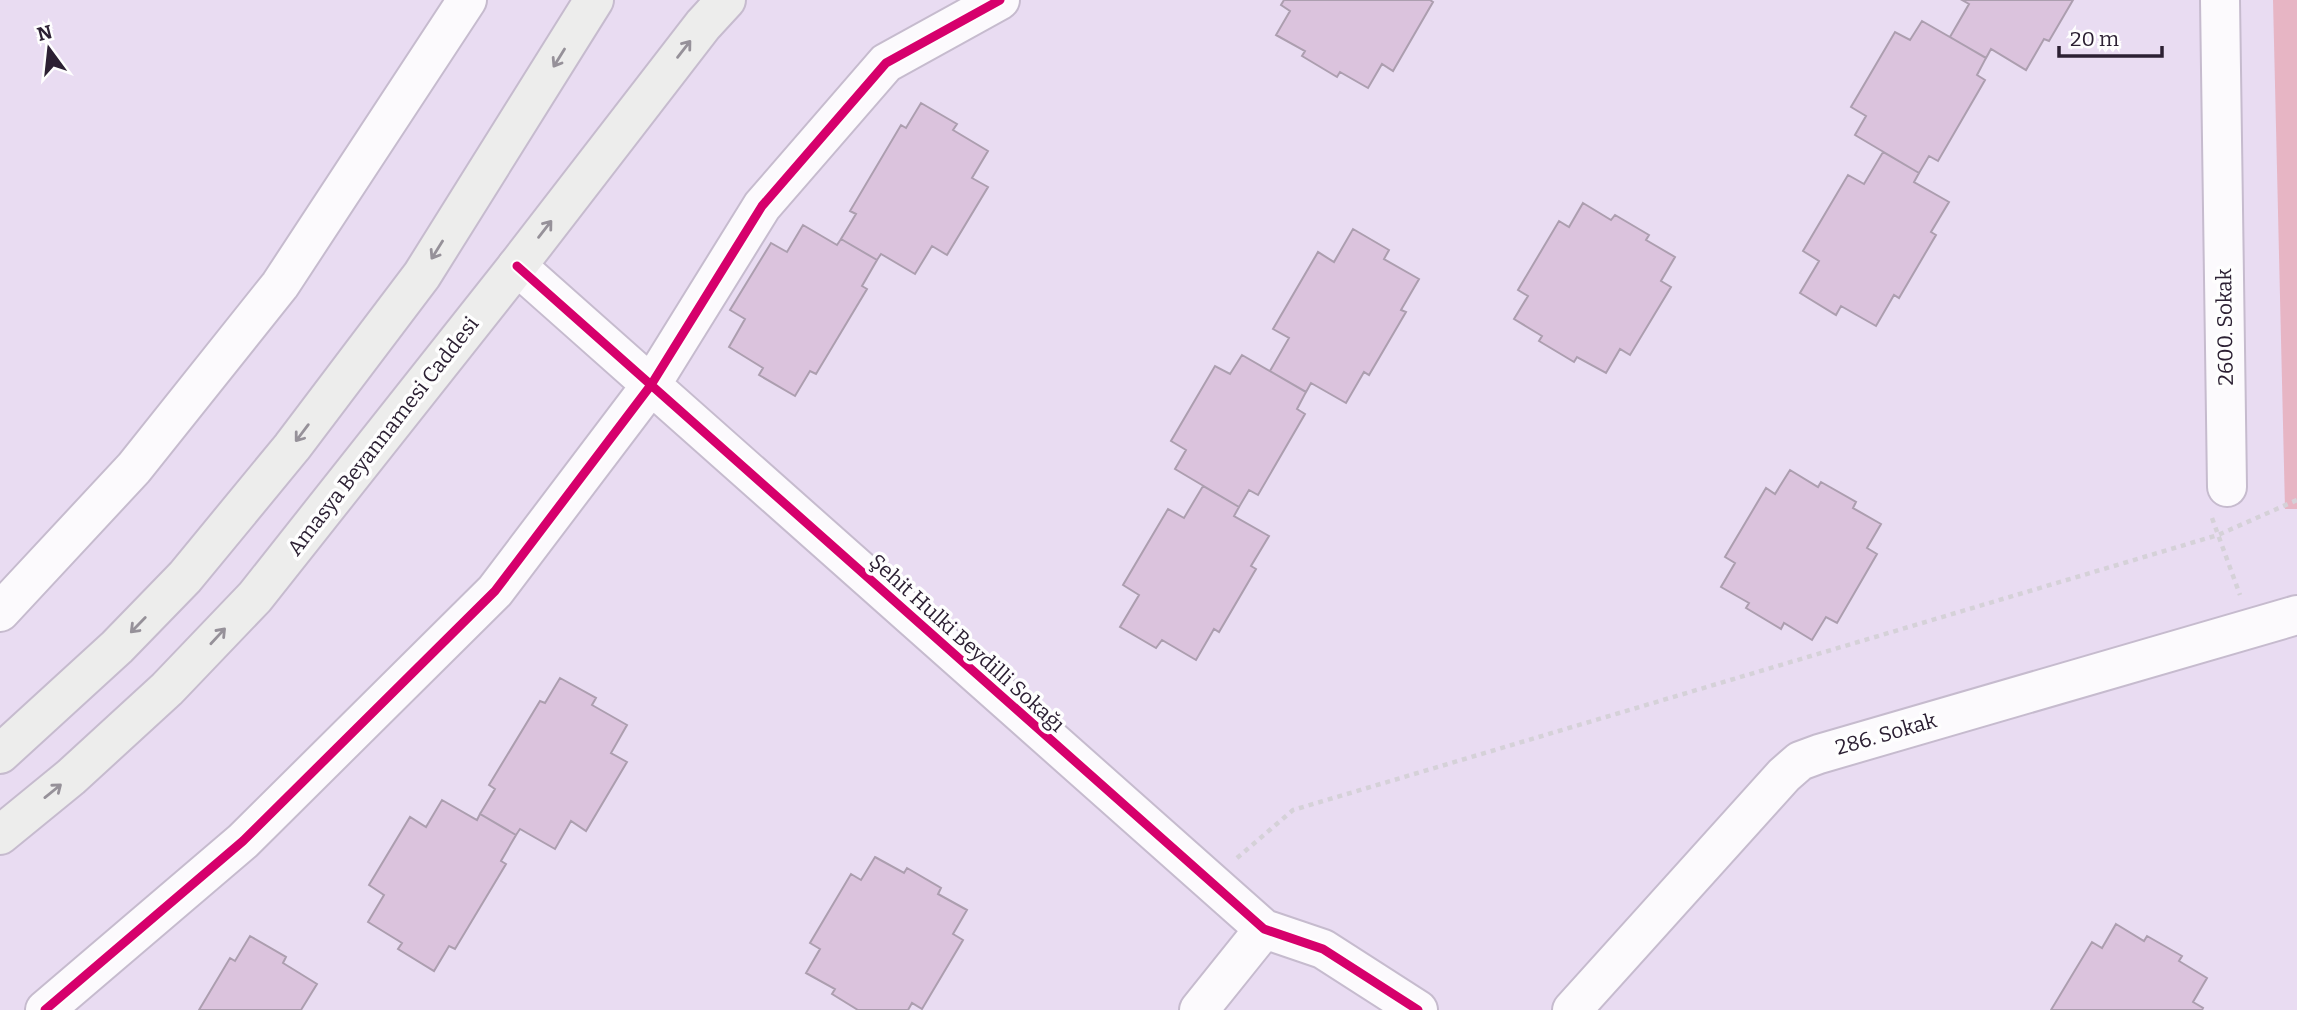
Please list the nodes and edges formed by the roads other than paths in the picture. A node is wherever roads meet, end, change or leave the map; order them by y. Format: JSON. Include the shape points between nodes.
{"nodes":[{"id":1,"x":467,"y":0,"type":"edge"},
{"id":2,"x":594,"y":0,"type":"edge"},
{"id":3,"x":726,"y":0,"type":"edge"},
{"id":4,"x":1000,"y":0,"type":"edge"},
{"id":5,"x":2220,"y":0,"type":"edge"},
{"id":6,"x":517,"y":266,"type":"junction"},
{"id":7,"x":651,"y":385,"type":"junction"},
{"id":8,"x":2227,"y":487,"type":"road end"},
{"id":9,"x":0,"y":612,"type":"edge"},
{"id":10,"x":2297,"y":615,"type":"edge"},
{"id":11,"x":0,"y":754,"type":"edge"},
{"id":12,"x":0,"y":835,"type":"edge"},
{"id":13,"x":1264,"y":929,"type":"junction"},
{"id":14,"x":45,"y":1010,"type":"edge"},
{"id":15,"x":1199,"y":1010,"type":"edge"},
{"id":16,"x":1418,"y":1010,"type":"edge"},
{"id":17,"x":1572,"y":1010,"type":"edge"}],
"edges":[{"from":1,"to":9,"type":"street","via":[[280,285],[134,468]]},
{"from":2,"to":11,"type":"main road","one_way":true,"via":[[422,275],[292,447],[185,577],[117,647]]},
{"from":6,"to":3,"type":"main road","name":"Amasya Beyannamesi Caddesi","one_way":true},
{"from":4,"to":7,"type":"street","via":[[886,62],[762,206]]},
{"from":5,"to":8,"type":"street","name":"2600. Sokak"},
{"from":6,"to":7,"type":"street","name":"Şehit Hulki Beydilli Sokağı"},
{"from":12,"to":6,"type":"main road","name":"Amasya Beyannamesi Caddesi","one_way":true,"via":[[167,689],[255,597]]},
{"from":7,"to":13,"type":"street","name":"Şehit Hulki Beydilli Sokağı"},
{"from":7,"to":14,"type":"street","via":[[495,591],[243,841]]},
{"from":10,"to":17,"type":"street","name":"286. Sokak","via":[[1800,761]]},
{"from":13,"to":15,"type":"street"},
{"from":13,"to":16,"type":"street","name":"Şehit Hulki Beydilli Sokağı","via":[[1323,949]]}]}
